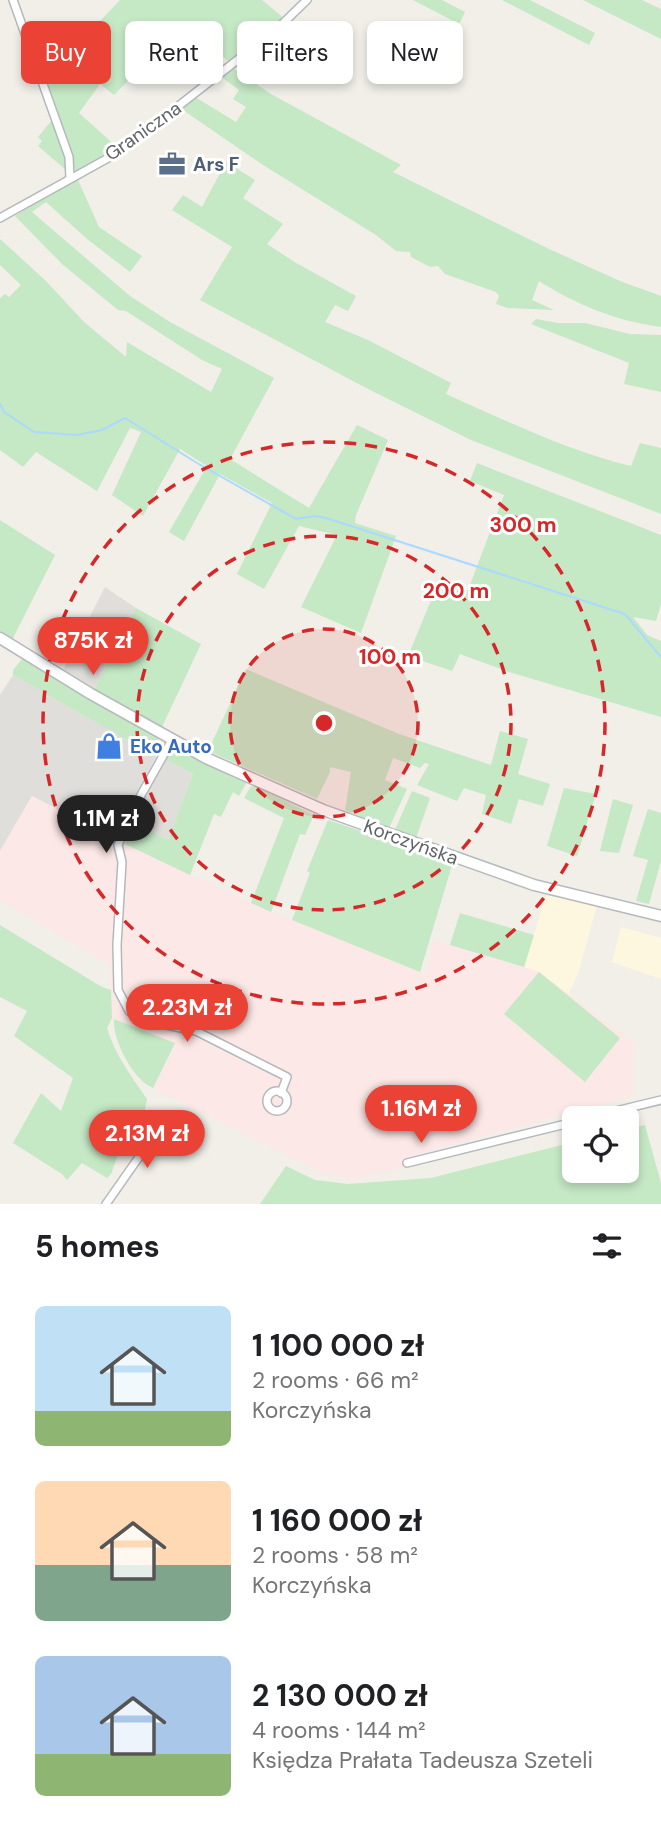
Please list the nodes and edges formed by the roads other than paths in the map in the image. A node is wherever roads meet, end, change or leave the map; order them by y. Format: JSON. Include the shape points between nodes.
{"nodes":[{"id":1,"x":13,"y":0,"type":"edge"},
{"id":2,"x":307,"y":0,"type":"edge"},
{"id":3,"x":70,"y":178,"type":"junction"},
{"id":4,"x":0,"y":218,"type":"edge"},
{"id":5,"x":0,"y":638,"type":"edge"},
{"id":6,"x":172,"y":740,"type":"junction"},
{"id":7,"x":661,"y":916,"type":"edge"},
{"id":8,"x":281,"y":1093,"type":"dead end"},
{"id":9,"x":661,"y":1100,"type":"edge"},
{"id":10,"x":636,"y":1106,"type":"edge"},
{"id":11,"x":165,"y":1120,"type":"dead end"},
{"id":12,"x":562,"y":1125,"type":"edge"},
{"id":13,"x":407,"y":1163,"type":"dead end"},
{"id":14,"x":106,"y":1204,"type":"edge"}],
"edges":[{"from":1,"to":3,"type":"street","via":[[69,158]]},
{"from":2,"to":3,"type":"street","name":"Graniczna","via":[[149,129]]},
{"from":3,"to":4,"type":"street","name":"Graniczna"},
{"from":5,"to":6,"type":"main road","name":"Korczyńska"},
{"from":6,"to":7,"type":"main road","name":"Korczyńska","via":[[323,810],[407,842],[534,885]]},
{"from":6,"to":8,"type":"street","via":[[118,845],[122,862],[118,990],[129,1011],[141,1020],[196,1031],[287,1077]]},
{"from":9,"to":10,"type":"street"},
{"from":11,"to":14,"type":"street"},
{"from":12,"to":13,"type":"street"}]}
